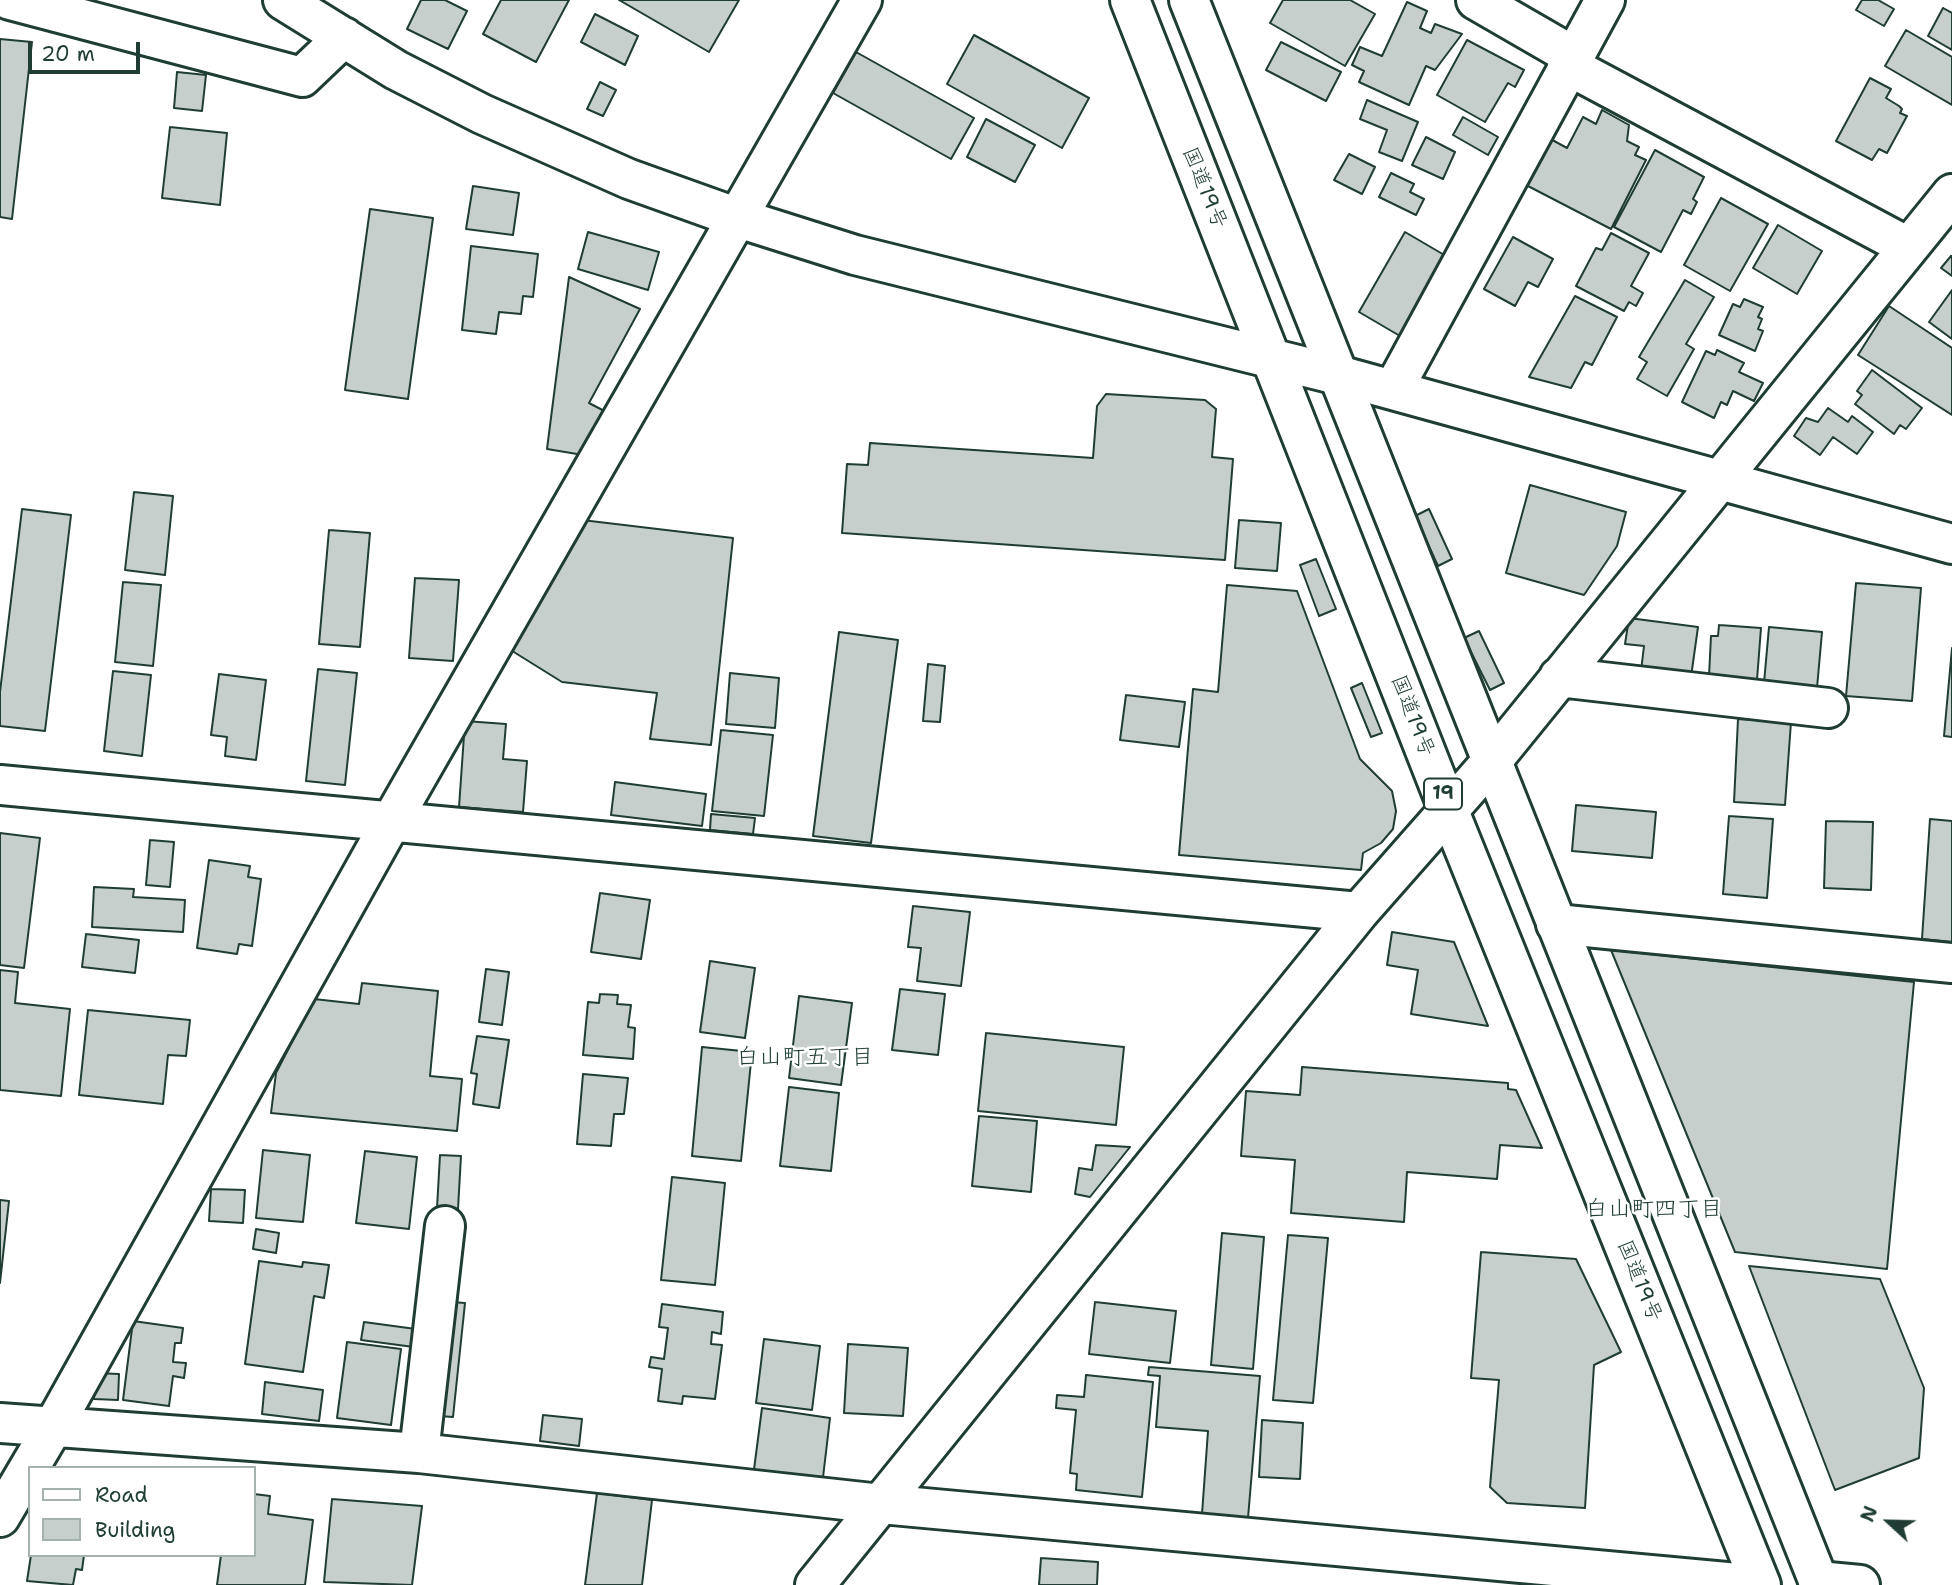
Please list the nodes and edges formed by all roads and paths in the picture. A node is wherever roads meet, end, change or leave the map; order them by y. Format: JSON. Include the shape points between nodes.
{"nodes":[{"id":1,"x":10,"y":0,"type":"edge"},
{"id":2,"x":283,"y":0,"type":"edge"},
{"id":3,"x":862,"y":0,"type":"edge"},
{"id":4,"x":1130,"y":0,"type":"edge"},
{"id":5,"x":1189,"y":0,"type":"edge"},
{"id":6,"x":1475,"y":0,"type":"edge"},
{"id":7,"x":1605,"y":0,"type":"edge"},
{"id":8,"x":344,"y":37,"type":"junction"},
{"id":9,"x":1570,"y":61,"type":"junction"},
{"id":10,"x":1952,"y":194,"type":"edge"},
{"id":11,"x":738,"y":218,"type":"junction"},
{"id":12,"x":1908,"y":247,"type":"junction"},
{"id":13,"x":1272,"y":358,"type":"junction"},
{"id":14,"x":1338,"y":375,"type":"junction"},
{"id":15,"x":1394,"y":390,"type":"junction"},
{"id":16,"x":1723,"y":480,"type":"junction"},
{"id":17,"x":1952,"y":544,"type":"edge"},
{"id":18,"x":1559,"y":677,"type":"junction"},
{"id":19,"x":1828,"y":708,"type":"dead end"},
{"id":20,"x":1492,"y":761,"type":"junction"},
{"id":21,"x":0,"y":785,"type":"edge"},
{"id":22,"x":1450,"y":811,"type":"junction"},
{"id":23,"x":391,"y":822,"type":"junction"},
{"id":24,"x":1359,"y":912,"type":"junction"},
{"id":25,"x":1556,"y":923,"type":"junction"},
{"id":26,"x":1952,"y":963,"type":"edge"},
{"id":27,"x":445,"y":1226,"type":"dead end"},
{"id":28,"x":0,"y":1423,"type":"edge"},
{"id":29,"x":52,"y":1429,"type":"junction"},
{"id":30,"x":419,"y":1453,"type":"junction"},
{"id":31,"x":30,"y":1466,"type":"edge"},
{"id":32,"x":28,"y":1470,"type":"edge"},
{"id":33,"x":881,"y":1504,"type":"junction"},
{"id":34,"x":0,"y":1517,"type":"edge"},
{"id":35,"x":1819,"y":1583,"type":"edge"},
{"id":36,"x":815,"y":1585,"type":"edge"},
{"id":37,"x":1760,"y":1585,"type":"edge"},
{"id":38,"x":1860,"y":1585,"type":"edge"}],
"edges":[{"from":1,"to":8,"type":"main road","via":[[302,77]]},
{"from":2,"to":8,"type":"main road"},
{"from":3,"to":11,"type":"main road"},
{"from":4,"to":13,"type":"main road","name":"国道19号","number":"19"},
{"from":5,"to":14,"type":"main road"},
{"from":6,"to":9,"type":"main road"},
{"from":7,"to":9,"type":"main road"},
{"from":8,"to":11,"type":"main road","via":[[482,114],[629,180]]},
{"from":9,"to":12,"type":"main road"},
{"from":9,"to":15,"type":"main road"},
{"from":10,"to":12,"type":"main road"},
{"from":11,"to":13,"type":"main road","via":[[855,255]]},
{"from":11,"to":23,"type":"main road"},
{"from":12,"to":16,"type":"main road"},
{"from":13,"to":14,"type":"main road"},
{"from":13,"to":22,"type":"main road","name":"国道19号","number":"19"},
{"from":14,"to":15,"type":"main road"},
{"from":14,"to":20,"type":"main road"},
{"from":15,"to":16,"type":"main road"},
{"from":16,"to":17,"type":"main road"},
{"from":16,"to":18,"type":"main road"},
{"from":18,"to":19,"type":"main road"},
{"from":18,"to":20,"type":"main road"},
{"from":20,"to":22,"type":"main road"},
{"from":20,"to":25,"type":"main road"},
{"from":21,"to":23,"type":"main road"},
{"from":22,"to":24,"type":"main road"},
{"from":22,"to":37,"type":"main road","name":"国道19号","number":"19"},
{"from":23,"to":24,"type":"main road"},
{"from":23,"to":29,"type":"main road"},
{"from":24,"to":33,"type":"main road"},
{"from":25,"to":26,"type":"main road"},
{"from":25,"to":35,"type":"main road"},
{"from":27,"to":30,"type":"main road"},
{"from":28,"to":29,"type":"main road"},
{"from":29,"to":30,"type":"main road"},
{"from":29,"to":31,"type":"main road"},
{"from":30,"to":33,"type":"main road"},
{"from":32,"to":34,"type":"main road"},
{"from":33,"to":36,"type":"main road"},
{"from":33,"to":37,"type":"main road"},
{"from":35,"to":38,"type":"main road"}]}
